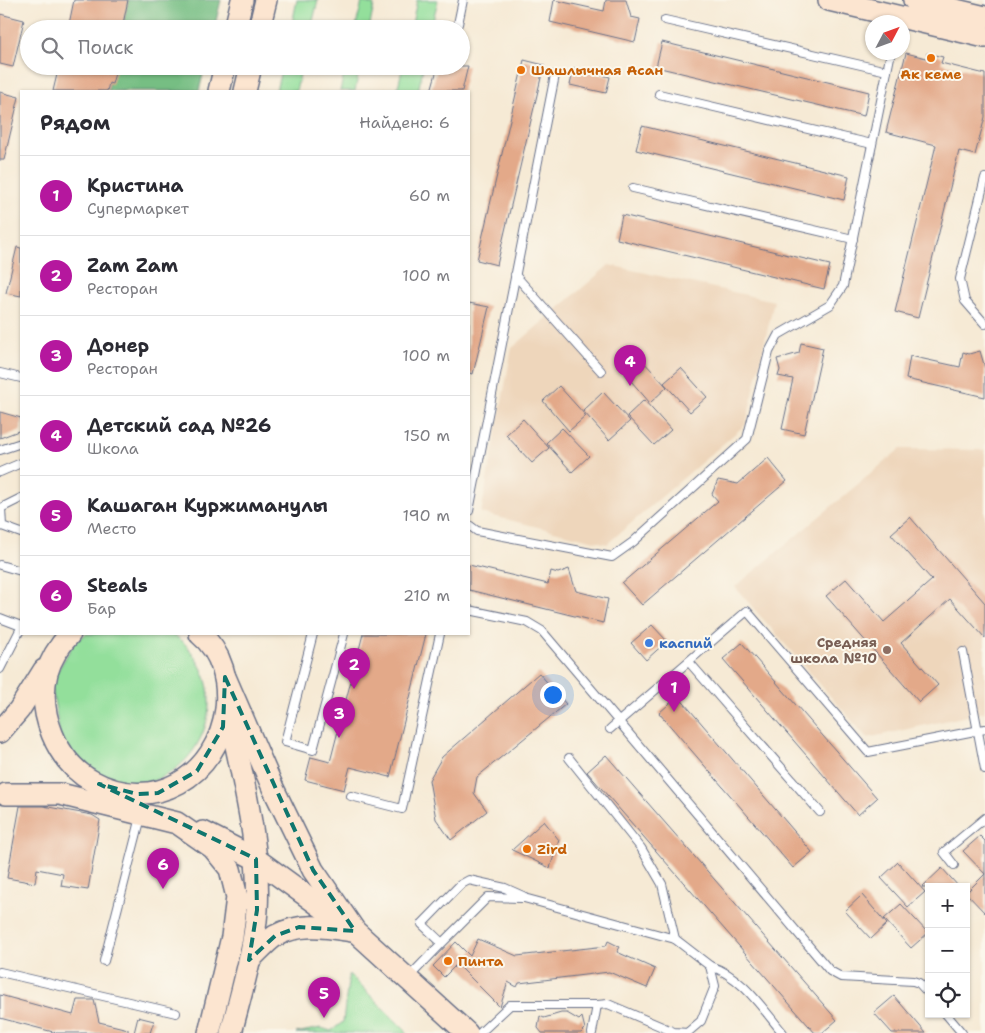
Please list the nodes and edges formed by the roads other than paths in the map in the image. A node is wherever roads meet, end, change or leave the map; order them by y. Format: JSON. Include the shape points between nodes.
{"nodes":[{"id":1,"x":242,"y":0,"type":"edge"},
{"id":2,"x":266,"y":0,"type":"edge"},
{"id":3,"x":463,"y":0,"type":"edge"},
{"id":4,"x":829,"y":0,"type":"edge"},
{"id":5,"x":914,"y":0,"type":"edge"},
{"id":6,"x":879,"y":15,"type":"edge"},
{"id":7,"x":985,"y":17,"type":"edge"},
{"id":8,"x":236,"y":20,"type":"edge"},
{"id":9,"x":261,"y":20,"type":"edge"},
{"id":10,"x":459,"y":20,"type":"edge"},
{"id":11,"x":665,"y":20,"type":"dead end"},
{"id":12,"x":910,"y":22,"type":"edge"},
{"id":13,"x":985,"y":37,"type":"edge"},
{"id":14,"x":889,"y":60,"type":"edge"},
{"id":15,"x":887,"y":71,"type":"junction"},
{"id":16,"x":223,"y":75,"type":"edge"},
{"id":17,"x":249,"y":75,"type":"edge"},
{"id":18,"x":555,"y":75,"type":"dead end"},
{"id":19,"x":219,"y":90,"type":"edge"},
{"id":20,"x":245,"y":90,"type":"edge"},
{"id":21,"x":659,"y":94,"type":"dead end"},
{"id":22,"x":872,"y":144,"type":"junction"},
{"id":23,"x":985,"y":178,"type":"edge"},
{"id":24,"x":633,"y":188,"type":"dead end"},
{"id":25,"x":853,"y":239,"type":"junction"},
{"id":26,"x":516,"y":275,"type":"junction"},
{"id":27,"x":985,"y":324,"type":"edge"},
{"id":28,"x":601,"y":371,"type":"dead end"},
{"id":29,"x":0,"y":373,"type":"edge"},
{"id":30,"x":20,"y":378,"type":"edge"},
{"id":31,"x":20,"y":443,"type":"edge"},
{"id":32,"x":0,"y":450,"type":"edge"},
{"id":33,"x":20,"y":463,"type":"edge"},
{"id":34,"x":0,"y":472,"type":"edge"},
{"id":35,"x":20,"y":498,"type":"edge"},
{"id":36,"x":470,"y":505,"type":"edge"},
{"id":37,"x":470,"y":528,"type":"edge"},
{"id":38,"x":20,"y":533,"type":"edge"},
{"id":39,"x":0,"y":565,"type":"edge"},
{"id":40,"x":20,"y":571,"type":"edge"},
{"id":41,"x":470,"y":610,"type":"edge"},
{"id":42,"x":0,"y":618,"type":"edge"},
{"id":43,"x":20,"y":627,"type":"edge"},
{"id":44,"x":20,"y":629,"type":"edge"},
{"id":45,"x":201,"y":635,"type":"edge"},
{"id":46,"x":215,"y":635,"type":"edge"},
{"id":47,"x":313,"y":635,"type":"edge"},
{"id":48,"x":344,"y":635,"type":"edge"},
{"id":49,"x":440,"y":635,"type":"edge"},
{"id":50,"x":62,"y":642,"type":"edge"},
{"id":51,"x":963,"y":652,"type":"dead end"},
{"id":52,"x":689,"y":662,"type":"junction"},
{"id":53,"x":0,"y":669,"type":"edge"},
{"id":54,"x":224,"y":675,"type":"junction"},
{"id":55,"x":227,"y":698,"type":"junction"},
{"id":56,"x":619,"y":721,"type":"junction"},
{"id":57,"x":610,"y":729,"type":"dead end"},
{"id":58,"x":985,"y":729,"type":"edge"},
{"id":59,"x":976,"y":731,"type":"junction"},
{"id":60,"x":0,"y":732,"type":"edge"},
{"id":61,"x":569,"y":758,"type":"dead end"},
{"id":62,"x":985,"y":768,"type":"edge"},
{"id":63,"x":94,"y":782,"type":"junction"},
{"id":64,"x":3,"y":795,"type":"edge"},
{"id":65,"x":351,"y":796,"type":"dead end"},
{"id":66,"x":820,"y":812,"type":"dead end"},
{"id":67,"x":142,"y":815,"type":"junction"},
{"id":68,"x":985,"y":818,"type":"edge"},
{"id":69,"x":177,"y":823,"type":"junction"},
{"id":70,"x":256,"y":859,"type":"junction"},
{"id":71,"x":954,"y":865,"type":"dead end"},
{"id":72,"x":524,"y":898,"type":"junction"},
{"id":73,"x":355,"y":931,"type":"junction"},
{"id":74,"x":675,"y":939,"type":"junction"},
{"id":75,"x":442,"y":943,"type":"junction"},
{"id":76,"x":249,"y":960,"type":"junction"},
{"id":77,"x":104,"y":961,"type":"dead end"},
{"id":78,"x":710,"y":966,"type":"junction"},
{"id":79,"x":0,"y":972,"type":"edge"},
{"id":80,"x":406,"y":979,"type":"junction"},
{"id":81,"x":925,"y":990,"type":"edge"},
{"id":82,"x":597,"y":1005,"type":"junction"},
{"id":83,"x":176,"y":1013,"type":"dead end"},
{"id":84,"x":949,"y":1018,"type":"edge"},
{"id":85,"x":209,"y":1033,"type":"edge"},
{"id":86,"x":231,"y":1033,"type":"edge"},
{"id":87,"x":467,"y":1033,"type":"edge"},
{"id":88,"x":480,"y":1033,"type":"edge"},
{"id":89,"x":592,"y":1033,"type":"edge"},
{"id":90,"x":783,"y":1033,"type":"edge"},
{"id":91,"x":962,"y":1033,"type":"edge"}],
"edges":[{"from":1,"to":8,"type":"main road"},
{"from":2,"to":9,"type":"main road"},
{"from":3,"to":10,"type":"lane"},
{"from":4,"to":6,"type":"main road"},
{"from":5,"to":7,"type":"main road"},
{"from":11,"to":15,"type":"lane"},
{"from":12,"to":13,"type":"main road"},
{"from":14,"to":15,"type":"lane"},
{"from":15,"to":22,"type":"lane"},
{"from":16,"to":19,"type":"main road"},
{"from":17,"to":20,"type":"main road"},
{"from":18,"to":26,"type":"lane"},
{"from":21,"to":22,"type":"lane"},
{"from":22,"to":25,"type":"lane"},
{"from":23,"to":27,"type":"lane","via":[[960,279],[965,301]]},
{"from":24,"to":25,"type":"lane"},
{"from":25,"to":37,"type":"lane","via":[[843,286],[830,305],[778,335],[769,352],[747,440],[632,542],[612,557]]},
{"from":26,"to":28,"type":"lane"},
{"from":26,"to":36,"type":"lane"},
{"from":29,"to":30,"type":"lane"},
{"from":31,"to":32,"type":"lane"},
{"from":33,"to":34,"type":"lane"},
{"from":35,"to":38,"type":"lane","via":[[1,508],[2,526]]},
{"from":39,"to":40,"type":"lane"},
{"from":41,"to":56,"type":"lane","via":[[527,622],[542,631]]},
{"from":42,"to":43,"type":"lane"},
{"from":44,"to":53,"type":"lane"},
{"from":45,"to":54,"type":"main road","via":[[216,653]]},
{"from":46,"to":54,"type":"main road"},
{"from":47,"to":48,"type":"lane","via":[[285,742],[314,750]]},
{"from":49,"to":65,"type":"lane","via":[[402,808]]},
{"from":50,"to":60,"type":"main road","via":[[19,710]]},
{"from":50,"to":63,"type":"main road","via":[[47,672],[44,692],[46,713],[61,750]]},
{"from":51,"to":59,"type":"lane"},
{"from":52,"to":56,"type":"lane"},
{"from":52,"to":59,"type":"lane","via":[[747,610],[868,752]]},
{"from":52,"to":66,"type":"lane"},
{"from":54,"to":55,"type":"main road"},
{"from":54,"to":73,"type":"main road","via":[[313,870]]},
{"from":55,"to":63,"type":"main road","via":[[218,742],[197,770],[181,783],[158,793],[137,794]]},
{"from":55,"to":70,"type":"main road"},
{"from":56,"to":57,"type":"lane"},
{"from":56,"to":81,"type":"lane","via":[[830,971],[841,977],[914,981]]},
{"from":58,"to":59,"type":"lane"},
{"from":59,"to":62,"type":"lane"},
{"from":61,"to":74,"type":"lane","via":[[645,856],[662,884]]},
{"from":63,"to":64,"type":"main road"},
{"from":63,"to":69,"type":"main road"},
{"from":64,"to":67,"type":"main road","via":[[60,794]]},
{"from":67,"to":69,"type":"main road"},
{"from":67,"to":77,"type":"lane"},
{"from":68,"to":71,"type":"lane","via":[[944,852]]},
{"from":69,"to":70,"type":"main road","via":[[217,838]]},
{"from":69,"to":85,"type":"main road","via":[[213,848],[230,869],[237,897],[232,937]]},
{"from":70,"to":73,"type":"main road"},
{"from":70,"to":76,"type":"main road","via":[[257,910]]},
{"from":72,"to":74,"type":"lane"},
{"from":72,"to":75,"type":"lane","via":[[488,897]]},
{"from":72,"to":75,"type":"lane","via":[[505,888],[469,880],[422,924]]},
{"from":73,"to":76,"type":"main road","via":[[299,927],[275,936]]},
{"from":73,"to":80,"type":"main road"},
{"from":74,"to":78,"type":"lane"},
{"from":75,"to":80,"type":"lane"},
{"from":76,"to":86,"type":"main road"},
{"from":78,"to":82,"type":"lane","via":[[716,986],[701,1021],[687,1033],[674,1032],[608,1004]]},
{"from":78,"to":90,"type":"lane","via":[[724,971],[752,996]]},
{"from":79,"to":83,"type":"lane"},
{"from":80,"to":87,"type":"main road"},
{"from":82,"to":88,"type":"lane","via":[[510,1005]]},
{"from":82,"to":89,"type":"lane"},
{"from":84,"to":91,"type":"lane"}]}
